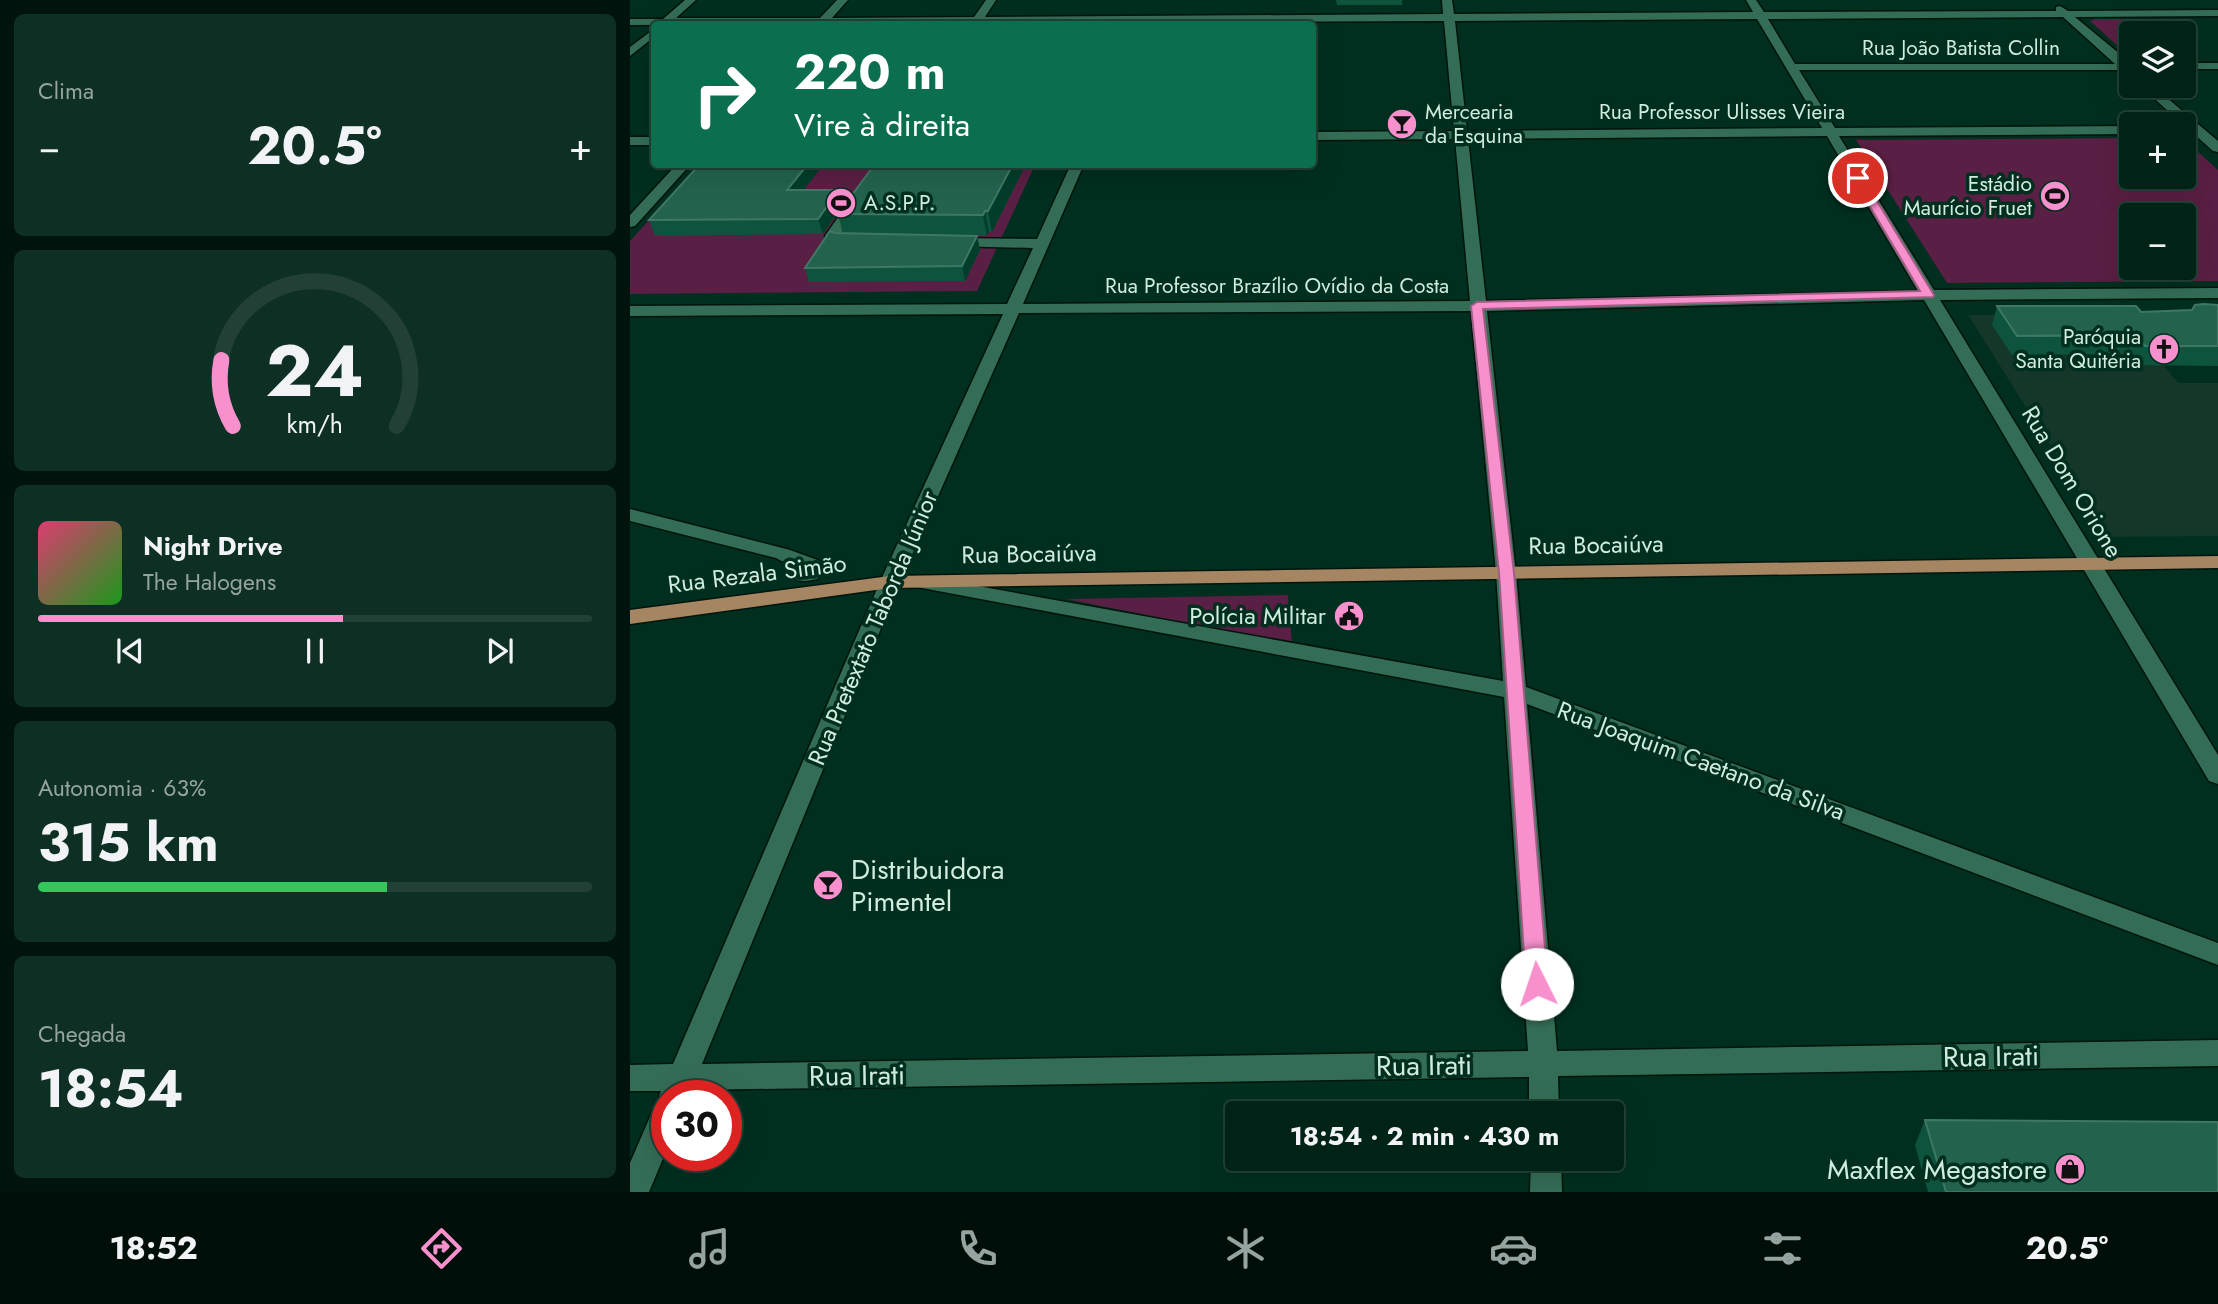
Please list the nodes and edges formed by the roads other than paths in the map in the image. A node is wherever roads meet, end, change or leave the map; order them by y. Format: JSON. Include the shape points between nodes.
{"nodes":[{"id":1,"x":691,"y":0,"type":"edge"},
{"id":2,"x":843,"y":0,"type":"edge"},
{"id":3,"x":991,"y":0,"type":"edge"},
{"id":4,"x":1447,"y":0,"type":"edge"},
{"id":5,"x":1751,"y":0,"type":"edge"},
{"id":6,"x":2051,"y":0,"type":"edge"},
{"id":7,"x":2218,"y":13,"type":"edge"},
{"id":8,"x":2065,"y":14,"type":"junction"},
{"id":9,"x":1760,"y":16,"type":"junction"},
{"id":10,"x":1448,"y":17,"type":"junction"},
{"id":11,"x":1143,"y":18,"type":"edge"},
{"id":12,"x":666,"y":21,"type":"edge"},
{"id":13,"x":824,"y":21,"type":"edge"},
{"id":14,"x":977,"y":21,"type":"edge"},
{"id":15,"x":1018,"y":21,"type":"edge"},
{"id":16,"x":630,"y":22,"type":"edge"},
{"id":17,"x":651,"y":23,"type":"edge"},
{"id":18,"x":651,"y":35,"type":"edge"},
{"id":19,"x":630,"y":53,"type":"edge"},
{"id":20,"x":2119,"y":60,"type":"edge"},
{"id":21,"x":2196,"y":66,"type":"edge"},
{"id":22,"x":2218,"y":66,"type":"edge"},
{"id":23,"x":1791,"y":67,"type":"junction"},
{"id":24,"x":2119,"y":69,"type":"edge"},
{"id":25,"x":2159,"y":98,"type":"edge"},
{"id":26,"x":2173,"y":112,"type":"edge"},
{"id":27,"x":2196,"y":129,"type":"edge"},
{"id":28,"x":2218,"y":129,"type":"edge"},
{"id":29,"x":2119,"y":130,"type":"edge"},
{"id":30,"x":1830,"y":132,"type":"junction"},
{"id":31,"x":2196,"y":133,"type":"edge"},
{"id":32,"x":1460,"y":134,"type":"junction"},
{"id":33,"x":1316,"y":136,"type":"edge"},
{"id":34,"x":630,"y":141,"type":"edge"},
{"id":35,"x":651,"y":141,"type":"edge"},
{"id":36,"x":2218,"y":148,"type":"edge"},
{"id":37,"x":681,"y":168,"type":"edge"},
{"id":38,"x":1076,"y":168,"type":"edge"},
{"id":39,"x":867,"y":186,"type":"edge"},
{"id":40,"x":630,"y":223,"type":"edge"},
{"id":41,"x":865,"y":241,"type":"edge"},
{"id":42,"x":929,"y":242,"type":"edge"},
{"id":43,"x":1043,"y":244,"type":"junction"},
{"id":44,"x":2218,"y":293,"type":"edge"},
{"id":45,"x":1928,"y":295,"type":"junction"},
{"id":46,"x":1477,"y":306,"type":"junction"},
{"id":47,"x":1014,"y":309,"type":"junction"},
{"id":48,"x":630,"y":311,"type":"edge"},
{"id":49,"x":630,"y":515,"type":"edge"},
{"id":50,"x":2218,"y":562,"type":"edge"},
{"id":51,"x":802,"y":564,"type":"dead end"},
{"id":52,"x":2091,"y":564,"type":"junction"},
{"id":53,"x":1506,"y":573,"type":"junction"},
{"id":54,"x":890,"y":582,"type":"junction"},
{"id":55,"x":920,"y":582,"type":"junction"},
{"id":56,"x":630,"y":617,"type":"edge"},
{"id":57,"x":1515,"y":691,"type":"junction"},
{"id":58,"x":2218,"y":775,"type":"edge"},
{"id":59,"x":2218,"y":954,"type":"edge"},
{"id":60,"x":2218,"y":1053,"type":"edge"},
{"id":61,"x":1543,"y":1063,"type":"junction"},
{"id":62,"x":630,"y":1078,"type":"edge"},
{"id":63,"x":681,"y":1080,"type":"edge"},
{"id":64,"x":651,"y":1082,"type":"edge"},
{"id":65,"x":742,"y":1084,"type":"edge"},
{"id":66,"x":1544,"y":1101,"type":"edge"},
{"id":67,"x":651,"y":1150,"type":"edge"},
{"id":68,"x":1546,"y":1171,"type":"edge"},
{"id":69,"x":633,"y":1192,"type":"edge"},
{"id":70,"x":1546,"y":1192,"type":"edge"}],
"edges":[{"from":1,"to":12,"type":"street"},
{"from":2,"to":13,"type":"street"},
{"from":3,"to":14,"type":"street"},
{"from":4,"to":10,"type":"street"},
{"from":5,"to":9,"type":"street","name":"Rua Dom Orione"},
{"from":6,"to":8,"type":"street"},
{"from":7,"to":8,"type":"street"},
{"from":8,"to":9,"type":"street"},
{"from":8,"to":20,"type":"street"},
{"from":9,"to":10,"type":"street"},
{"from":9,"to":23,"type":"street","name":"Rua Dom Orione"},
{"from":10,"to":11,"type":"street"},
{"from":10,"to":32,"type":"street"},
{"from":11,"to":15,"type":"street"},
{"from":16,"to":17,"type":"street"},
{"from":18,"to":19,"type":"street"},
{"from":21,"to":22,"type":"street"},
{"from":23,"to":24,"type":"street","name":"Rua João Batista Collin"},
{"from":23,"to":30,"type":"street","name":"Rua Dom Orione"},
{"from":25,"to":26,"type":"street"},
{"from":27,"to":28,"type":"street"},
{"from":29,"to":30,"type":"street","name":"Rua Professor Ulisses Vieira"},
{"from":30,"to":32,"type":"street","name":"Rua Professor Ulisses Vieira"},
{"from":30,"to":45,"type":"street","name":"Rua Dom Orione"},
{"from":31,"to":36,"type":"street"},
{"from":32,"to":33,"type":"street","name":"Rua Professor Ulisses Vieira"},
{"from":32,"to":46,"type":"street"},
{"from":34,"to":35,"type":"street"},
{"from":37,"to":40,"type":"street"},
{"from":38,"to":43,"type":"street","name":"Rua Pretextato Taborda Júnior"},
{"from":39,"to":41,"type":"street","via":[[832,236],[839,241]]},
{"from":42,"to":43,"type":"street"},
{"from":43,"to":47,"type":"street","name":"Rua Pretextato Taborda Júnior"},
{"from":44,"to":45,"type":"street","name":"Rua Professor Brazílio Ovídio da Costa"},
{"from":45,"to":46,"type":"street","name":"Rua Professor Brazílio Ovídio da Costa"},
{"from":45,"to":52,"type":"street","name":"Rua Dom Orione"},
{"from":46,"to":47,"type":"street","name":"Rua Professor Brazílio Ovídio da Costa"},
{"from":46,"to":53,"type":"street"},
{"from":47,"to":48,"type":"street","name":"Rua Professor Brazílio Ovídio da Costa"},
{"from":47,"to":54,"type":"street","name":"Rua Pretextato Taborda Júnior"},
{"from":49,"to":51,"type":"street","via":[[783,554]]},
{"from":50,"to":52,"type":"main road","name":"Rua Bocaiúva"},
{"from":52,"to":53,"type":"main road","name":"Rua Bocaiúva"},
{"from":52,"to":58,"type":"street","name":"Rua Dom Orione"},
{"from":53,"to":55,"type":"main road","name":"Rua Bocaiúva"},
{"from":53,"to":57,"type":"street"},
{"from":54,"to":55,"type":"main road","name":"Rua Bocaiúva"},
{"from":54,"to":56,"type":"main road","name":"Rua Rezala Simão"},
{"from":54,"to":63,"type":"street","name":"Rua Pretextato Taborda Júnior"},
{"from":55,"to":57,"type":"street","name":"Rua Joaquim Caetano da Silva"},
{"from":57,"to":59,"type":"street","name":"Rua Joaquim Caetano da Silva"},
{"from":57,"to":61,"type":"street"},
{"from":60,"to":61,"type":"street","name":"Rua Irati"},
{"from":61,"to":65,"type":"street","name":"Rua Irati"},
{"from":61,"to":66,"type":"street"},
{"from":62,"to":64,"type":"street","name":"Rua Irati"},
{"from":67,"to":69,"type":"street"},
{"from":68,"to":70,"type":"street"}]}
